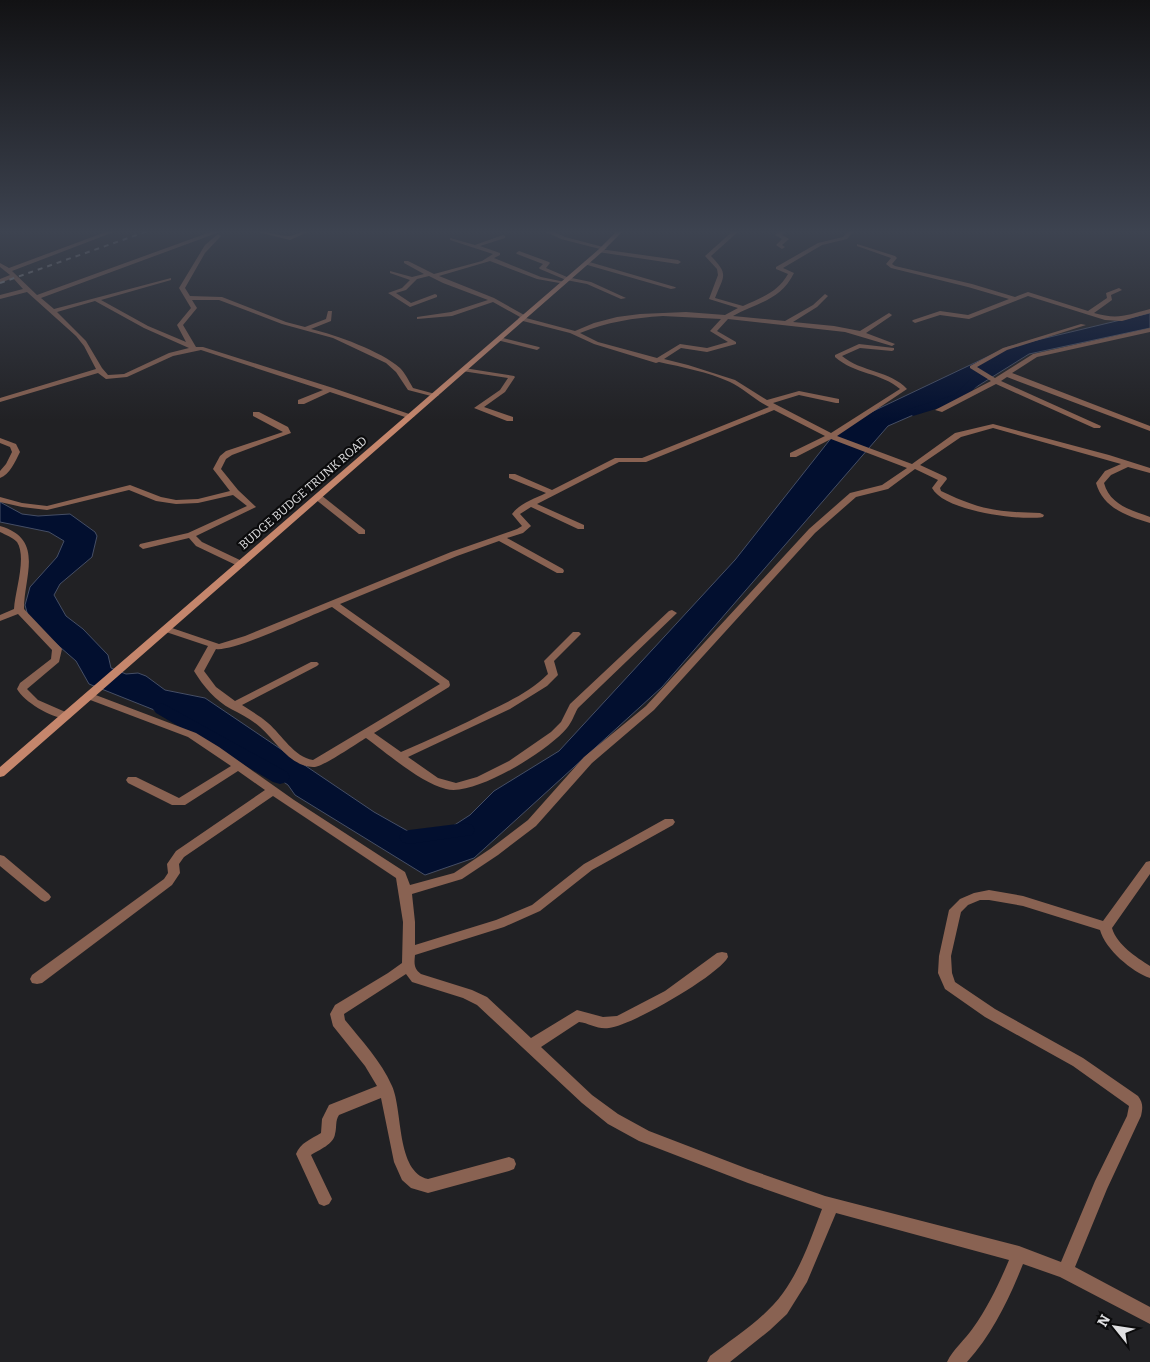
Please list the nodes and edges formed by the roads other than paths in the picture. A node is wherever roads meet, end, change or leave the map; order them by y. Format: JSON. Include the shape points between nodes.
{"nodes":[{"id":1,"x":33,"y":294,"type":"edge"},
{"id":2,"x":47,"y":294,"type":"edge"},
{"id":3,"x":115,"y":294,"type":"edge"},
{"id":4,"x":185,"y":294,"type":"edge"},
{"id":5,"x":392,"y":294,"type":"edge"},
{"id":6,"x":477,"y":294,"type":"edge"},
{"id":7,"x":551,"y":294,"type":"edge"},
{"id":8,"x":613,"y":294,"type":"edge"},
{"id":9,"x":714,"y":294,"type":"edge"},
{"id":10,"x":773,"y":294,"type":"edge"},
{"id":11,"x":1000,"y":294,"type":"edge"},
{"id":12,"x":1109,"y":294,"type":"edge"},
{"id":13,"x":435,"y":296,"type":"dead end"},
{"id":14,"x":825,"y":296,"type":"dead end"},
{"id":15,"x":37,"y":297,"type":"junction"},
{"id":16,"x":188,"y":298,"type":"junction"},
{"id":17,"x":623,"y":298,"type":"dead end"},
{"id":18,"x":95,"y":299,"type":"junction"},
{"id":19,"x":1015,"y":299,"type":"junction"},
{"id":20,"x":493,"y":300,"type":"junction"},
{"id":21,"x":744,"y":308,"type":"junction"},
{"id":22,"x":52,"y":310,"type":"junction"},
{"id":23,"x":1150,"y":311,"type":"edge"},
{"id":24,"x":330,"y":312,"type":"dead end"},
{"id":25,"x":1088,"y":314,"type":"junction"},
{"id":26,"x":889,"y":316,"type":"dead end"},
{"id":27,"x":727,"y":317,"type":"junction"},
{"id":28,"x":419,"y":318,"type":"dead end"},
{"id":29,"x":523,"y":318,"type":"junction"},
{"id":30,"x":915,"y":321,"type":"dead end"},
{"id":31,"x":787,"y":323,"type":"junction"},
{"id":32,"x":1083,"y":325,"type":"dead end"},
{"id":33,"x":307,"y":328,"type":"junction"},
{"id":34,"x":1150,"y":330,"type":"edge"},
{"id":35,"x":575,"y":333,"type":"junction"},
{"id":36,"x":860,"y":334,"type":"junction"},
{"id":37,"x":499,"y":339,"type":"junction"},
{"id":38,"x":193,"y":348,"type":"junction"},
{"id":39,"x":537,"y":348,"type":"dead end"},
{"id":40,"x":656,"y":361,"type":"junction"},
{"id":41,"x":100,"y":370,"type":"junction"},
{"id":42,"x":464,"y":370,"type":"junction"},
{"id":43,"x":1006,"y":374,"type":"junction"},
{"id":44,"x":995,"y":381,"type":"junction"},
{"id":45,"x":331,"y":389,"type":"junction"},
{"id":46,"x":435,"y":395,"type":"junction"},
{"id":47,"x":0,"y":400,"type":"edge"},
{"id":48,"x":836,"y":401,"type":"dead end"},
{"id":49,"x":301,"y":402,"type":"dead end"},
{"id":50,"x":766,"y":402,"type":"junction"},
{"id":51,"x":775,"y":407,"type":"junction"},
{"id":52,"x":939,"y":410,"type":"dead end"},
{"id":53,"x":256,"y":414,"type":"dead end"},
{"id":54,"x":411,"y":416,"type":"junction"},
{"id":55,"x":510,"y":420,"type":"dead end"},
{"id":56,"x":1098,"y":426,"type":"dead end"},
{"id":57,"x":1149,"y":428,"type":"edge"},
{"id":58,"x":833,"y":437,"type":"junction"},
{"id":59,"x":0,"y":440,"type":"edge"},
{"id":60,"x":793,"y":455,"type":"dead end"},
{"id":61,"x":1128,"y":464,"type":"junction"},
{"id":62,"x":914,"y":467,"type":"junction"},
{"id":63,"x":1150,"y":471,"type":"edge"},
{"id":64,"x":0,"y":476,"type":"edge"},
{"id":65,"x":512,"y":476,"type":"dead end"},
{"id":66,"x":235,"y":492,"type":"junction"},
{"id":67,"x":553,"y":493,"type":"junction"},
{"id":68,"x":318,"y":496,"type":"junction"},
{"id":69,"x":0,"y":499,"type":"edge"},
{"id":70,"x":531,"y":504,"type":"junction"},
{"id":71,"x":1040,"y":515,"type":"dead end"},
{"id":72,"x":1150,"y":520,"type":"edge"},
{"id":73,"x":581,"y":527,"type":"dead end"},
{"id":74,"x":0,"y":529,"type":"edge"},
{"id":75,"x":362,"y":532,"type":"dead end"},
{"id":76,"x":191,"y":535,"type":"junction"},
{"id":77,"x":500,"y":538,"type":"junction"},
{"id":78,"x":143,"y":546,"type":"dead end"},
{"id":79,"x":241,"y":564,"type":"junction"},
{"id":80,"x":560,"y":571,"type":"dead end"},
{"id":81,"x":333,"y":603,"type":"junction"},
{"id":82,"x":20,"y":610,"type":"junction"},
{"id":83,"x":672,"y":613,"type":"dead end"},
{"id":84,"x":0,"y":618,"type":"edge"},
{"id":85,"x":166,"y":629,"type":"junction"},
{"id":86,"x":576,"y":634,"type":"dead end"},
{"id":87,"x":213,"y":646,"type":"junction"},
{"id":88,"x":314,"y":664,"type":"dead end"},
{"id":89,"x":93,"y":692,"type":"junction"},
{"id":90,"x":233,"y":706,"type":"junction"},
{"id":91,"x":66,"y":716,"type":"junction"},
{"id":92,"x":367,"y":733,"type":"junction"},
{"id":93,"x":400,"y":757,"type":"junction"},
{"id":94,"x":238,"y":766,"type":"junction"},
{"id":95,"x":0,"y":773,"type":"edge"},
{"id":96,"x":132,"y":780,"type":"dead end"},
{"id":97,"x":272,"y":791,"type":"junction"},
{"id":98,"x":668,"y":822,"type":"dead end"},
{"id":99,"x":0,"y":859,"type":"edge"},
{"id":100,"x":1150,"y":866,"type":"edge"},
{"id":101,"x":404,"y":891,"type":"junction"},
{"id":102,"x":45,"y":897,"type":"dead end"},
{"id":103,"x":1106,"y":927,"type":"junction"},
{"id":104,"x":722,"y":957,"type":"dead end"},
{"id":105,"x":408,"y":959,"type":"junction"},
{"id":106,"x":1150,"y":972,"type":"edge"},
{"id":107,"x":37,"y":979,"type":"dead end"},
{"id":108,"x":531,"y":1046,"type":"junction"},
{"id":109,"x":386,"y":1089,"type":"junction"},
{"id":110,"x":509,"y":1164,"type":"dead end"},
{"id":111,"x":324,"y":1198,"type":"dead end"},
{"id":112,"x":832,"y":1205,"type":"junction"},
{"id":113,"x":1019,"y":1254,"type":"junction"},
{"id":114,"x":1065,"y":1271,"type":"junction"},
{"id":115,"x":1150,"y":1316,"type":"edge"},
{"id":116,"x":716,"y":1362,"type":"edge"},
{"id":117,"x":956,"y":1362,"type":"edge"}],
"edges":[{"from":1,"to":15,"type":"street"},
{"from":2,"to":15,"type":"street"},
{"from":3,"to":18,"type":"street"},
{"from":4,"to":16,"type":"street"},
{"from":5,"to":13,"type":"street","via":[[411,305]]},
{"from":6,"to":20,"type":"street"},
{"from":7,"to":29,"type":"main road","name":"BUDGE BUDGE TRUNK ROAD"},
{"from":8,"to":17,"type":"street"},
{"from":9,"to":21,"type":"street","via":[[712,299]]},
{"from":10,"to":21,"type":"street"},
{"from":11,"to":19,"type":"street"},
{"from":12,"to":25,"type":"street","via":[[1110,299]]},
{"from":14,"to":31,"type":"street"},
{"from":15,"to":22,"type":"street"},
{"from":16,"to":33,"type":"street","via":[[220,298],[284,323]]},
{"from":16,"to":38,"type":"street","via":[[194,308],[180,325]]},
{"from":18,"to":22,"type":"street"},
{"from":18,"to":38,"type":"street"},
{"from":19,"to":25,"type":"street","via":[[1031,294]]},
{"from":19,"to":30,"type":"street","via":[[969,317],[940,313]]},
{"from":20,"to":28,"type":"street","via":[[452,314]]},
{"from":20,"to":29,"type":"street"},
{"from":21,"to":27,"type":"street"},
{"from":22,"to":41,"type":"street","via":[[84,343]]},
{"from":23,"to":25,"type":"street","via":[[1116,319]]},
{"from":24,"to":33,"type":"street","via":[[329,320]]},
{"from":26,"to":36,"type":"street"},
{"from":27,"to":31,"type":"street"},
{"from":27,"to":35,"type":"street","via":[[634,316],[599,322]]},
{"from":27,"to":40,"type":"street","via":[[713,333],[734,343],[707,350],[680,346]]},
{"from":29,"to":35,"type":"street"},
{"from":29,"to":37,"type":"main road","name":"BUDGE BUDGE TRUNK ROAD"},
{"from":31,"to":36,"type":"street"},
{"from":32,"to":44,"type":"street","via":[[1005,349],[973,365],[973,370]]},
{"from":33,"to":46,"type":"street","via":[[335,337],[388,362],[399,371],[410,388]]},
{"from":34,"to":43,"type":"street","via":[[1042,353]]},
{"from":35,"to":40,"type":"street","via":[[596,343]]},
{"from":36,"to":58,"type":"street","via":[[893,347],[859,346],[837,356],[905,388]]},
{"from":37,"to":39,"type":"street"},
{"from":37,"to":42,"type":"main road","name":"BUDGE BUDGE TRUNK ROAD"},
{"from":38,"to":41,"type":"street","via":[[166,356],[125,376],[108,378]]},
{"from":38,"to":45,"type":"street"},
{"from":40,"to":50,"type":"street","via":[[686,366],[733,381]]},
{"from":41,"to":47,"type":"street"},
{"from":42,"to":46,"type":"main road","name":"BUDGE BUDGE TRUNK ROAD"},
{"from":42,"to":55,"type":"street","via":[[512,377],[503,391],[478,408]]},
{"from":43,"to":44,"type":"street"},
{"from":43,"to":57,"type":"street"},
{"from":44,"to":52,"type":"street"},
{"from":44,"to":56,"type":"street"},
{"from":45,"to":49,"type":"street"},
{"from":45,"to":54,"type":"street"},
{"from":46,"to":54,"type":"main road","name":"BUDGE BUDGE TRUNK ROAD"},
{"from":48,"to":50,"type":"street","via":[[799,393]]},
{"from":50,"to":51,"type":"street"},
{"from":51,"to":58,"type":"street"},
{"from":51,"to":67,"type":"street","via":[[643,460],[618,460]]},
{"from":53,"to":66,"type":"street","via":[[288,433],[229,453],[223,458],[216,469]]},
{"from":54,"to":68,"type":"main road","name":"BUDGE BUDGE TRUNK ROAD"},
{"from":58,"to":60,"type":"street"},
{"from":58,"to":62,"type":"street"},
{"from":59,"to":64,"type":"street","via":[[13,446],[16,452]]},
{"from":61,"to":62,"type":"street","via":[[990,426],[958,436]]},
{"from":61,"to":63,"type":"street"},
{"from":61,"to":72,"type":"street","via":[[1104,476],[1101,490],[1111,504]]},
{"from":62,"to":71,"type":"street","via":[[942,480],[936,488],[938,492],[972,509],[999,515]]},
{"from":62,"to":101,"type":"street","via":[[885,487],[853,495],[812,531],[650,708],[588,760],[532,823],[458,876]]},
{"from":65,"to":67,"type":"street"},
{"from":66,"to":69,"type":"street","via":[[198,501],[176,502],[159,499],[130,486],[47,508]]},
{"from":66,"to":76,"type":"street","via":[[252,508]]},
{"from":67,"to":70,"type":"street"},
{"from":68,"to":75,"type":"street"},
{"from":68,"to":79,"type":"main road","name":"BUDGE BUDGE TRUNK ROAD"},
{"from":70,"to":73,"type":"street"},
{"from":70,"to":77,"type":"street","via":[[516,514],[527,526]]},
{"from":74,"to":82,"type":"street","via":[[14,533],[21,541],[26,567]]},
{"from":76,"to":78,"type":"street"},
{"from":76,"to":79,"type":"street","via":[[199,544]]},
{"from":77,"to":80,"type":"street"},
{"from":77,"to":81,"type":"street"},
{"from":79,"to":85,"type":"main road","name":"BUDGE BUDGE TRUNK ROAD"},
{"from":81,"to":87,"type":"street","via":[[248,638]]},
{"from":81,"to":92,"type":"street","via":[[444,681],[445,685]]},
{"from":82,"to":84,"type":"street"},
{"from":82,"to":91,"type":"street","via":[[53,642],[58,655],[53,664],[24,685],[24,694]]},
{"from":83,"to":93,"type":"street","via":[[574,706],[556,734],[484,778],[456,787],[444,786]]},
{"from":85,"to":87,"type":"street"},
{"from":85,"to":89,"type":"main road","name":"BUDGE BUDGE TRUNK ROAD"},
{"from":86,"to":93,"type":"street","via":[[549,661],[553,675],[546,682],[507,706]]},
{"from":87,"to":90,"type":"street","via":[[199,671],[212,689]]},
{"from":88,"to":90,"type":"street"},
{"from":89,"to":91,"type":"main road","name":"BUDGE BUDGE TRUNK ROAD"},
{"from":89,"to":94,"type":"street","via":[[183,730]]},
{"from":90,"to":92,"type":"street","via":[[265,725],[302,762],[308,764],[322,760]]},
{"from":91,"to":95,"type":"main road","name":"BUDGE BUDGE TRUNK ROAD"},
{"from":92,"to":93,"type":"street"},
{"from":94,"to":96,"type":"street","via":[[181,802]]},
{"from":94,"to":97,"type":"street"},
{"from":97,"to":101,"type":"street","via":[[401,875]]},
{"from":97,"to":107,"type":"street","via":[[180,854],[173,864],[173,877],[168,882]]},
{"from":98,"to":105,"type":"street","via":[[588,867],[536,908]]},
{"from":99,"to":102,"type":"street"},
{"from":100,"to":103,"type":"street"},
{"from":101,"to":105,"type":"street","via":[[409,922]]},
{"from":103,"to":106,"type":"street","via":[[1113,943]]},
{"from":103,"to":114,"type":"street","via":[[1023,901],[978,896],[955,910],[944,956],[950,985],[1006,1023],[1078,1062],[1136,1105]]},
{"from":104,"to":108,"type":"street","via":[[664,1000],[615,1022],[598,1022],[578,1016]]},
{"from":105,"to":108,"type":"street","via":[[412,974],[482,1001]]},
{"from":105,"to":109,"type":"street","via":[[393,977],[340,1009],[337,1014],[338,1022],[369,1057]]},
{"from":108,"to":112,"type":"street","via":[[600,1109],[644,1136]]},
{"from":109,"to":110,"type":"street","via":[[393,1130],[407,1177],[414,1184],[428,1186]]},
{"from":109,"to":111,"type":"street","via":[[334,1110],[329,1119],[328,1136],[303,1154]]},
{"from":112,"to":113,"type":"street"},
{"from":112,"to":116,"type":"street","via":[[788,1298],[778,1311]]},
{"from":113,"to":114,"type":"street"},
{"from":113,"to":117,"type":"street","via":[[1000,1304],[988,1324]]},
{"from":114,"to":115,"type":"street"}]}
